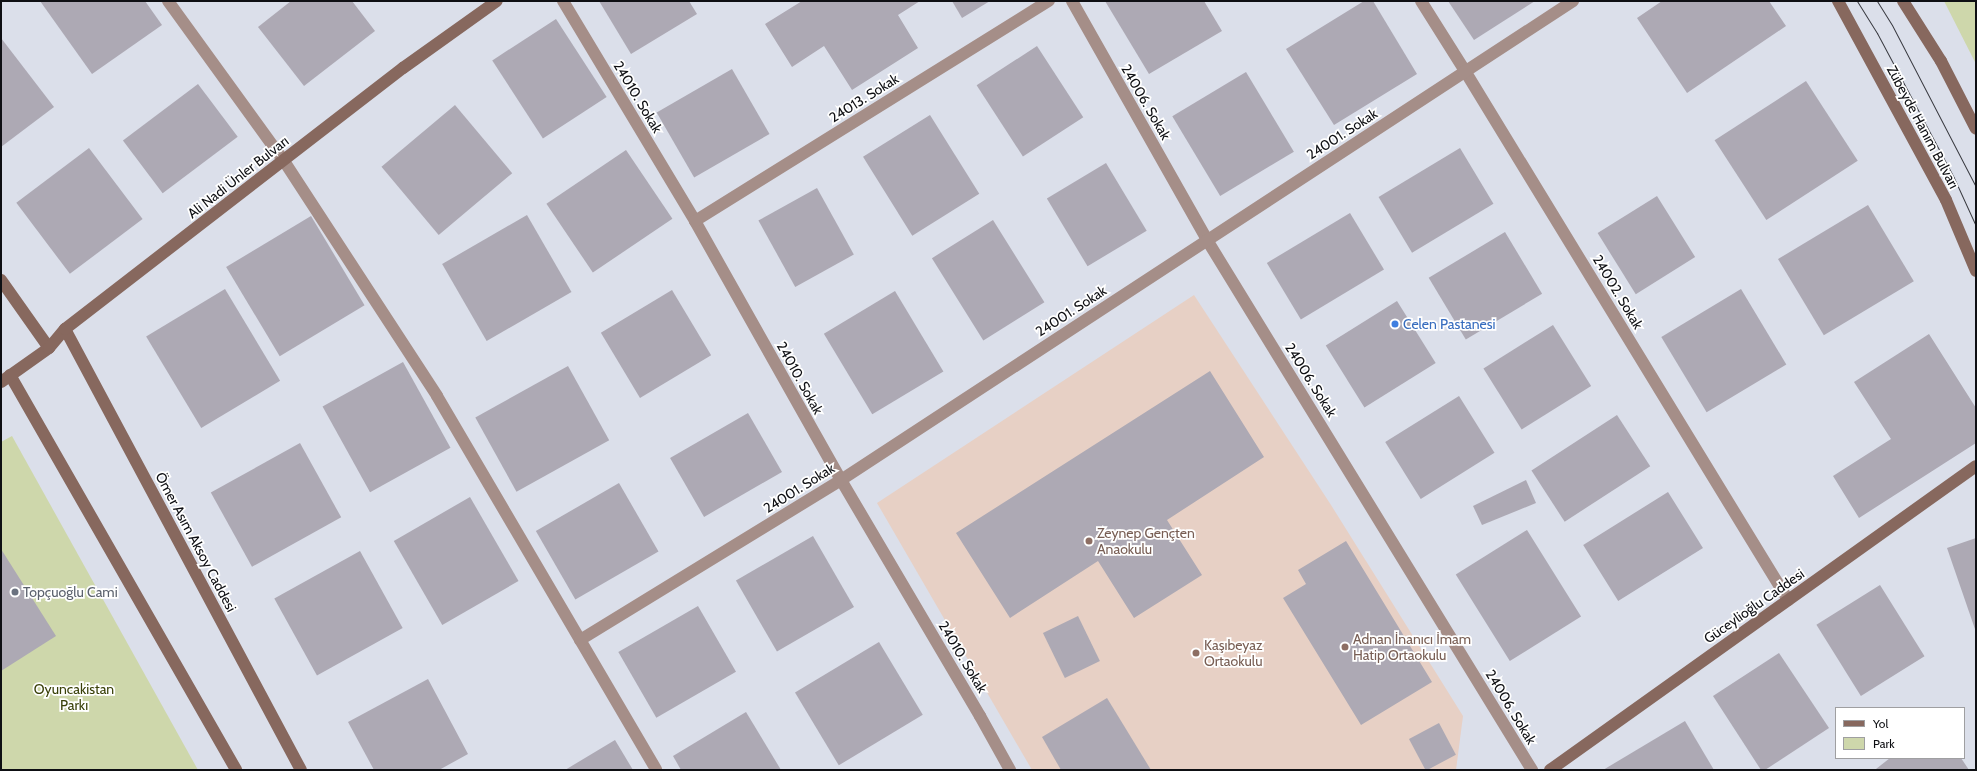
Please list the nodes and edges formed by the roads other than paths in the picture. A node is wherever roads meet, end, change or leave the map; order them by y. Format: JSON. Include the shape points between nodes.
{"nodes":[{"id":1,"x":168,"y":1,"type":"edge"},
{"id":2,"x":497,"y":1,"type":"edge"},
{"id":3,"x":563,"y":1,"type":"edge"},
{"id":4,"x":1049,"y":1,"type":"edge"},
{"id":5,"x":1072,"y":1,"type":"edge"},
{"id":6,"x":1421,"y":1,"type":"edge"},
{"id":7,"x":1573,"y":1,"type":"edge"},
{"id":8,"x":1838,"y":1,"type":"edge"},
{"id":9,"x":1903,"y":1,"type":"edge"},
{"id":10,"x":1466,"y":71,"type":"junction"},
{"id":11,"x":1976,"y":129,"type":"edge"},
{"id":12,"x":284,"y":161,"type":"junction"},
{"id":13,"x":695,"y":221,"type":"junction"},
{"id":14,"x":1207,"y":240,"type":"junction"},
{"id":15,"x":1976,"y":271,"type":"edge"},
{"id":16,"x":1,"y":280,"type":"edge"},
{"id":17,"x":65,"y":329,"type":"junction"},
{"id":18,"x":49,"y":348,"type":"junction"},
{"id":19,"x":5,"y":378,"type":"edge"},
{"id":20,"x":1976,"y":466,"type":"edge"},
{"id":21,"x":841,"y":480,"type":"junction"},
{"id":22,"x":1788,"y":600,"type":"junction"},
{"id":23,"x":580,"y":640,"type":"junction"},
{"id":24,"x":236,"y":770,"type":"edge"},
{"id":25,"x":301,"y":770,"type":"edge"},
{"id":26,"x":656,"y":770,"type":"edge"},
{"id":27,"x":1010,"y":770,"type":"edge"},
{"id":28,"x":1532,"y":770,"type":"edge"},
{"id":29,"x":1550,"y":770,"type":"edge"}],
"edges":[{"from":1,"to":12,"type":"street"},
{"from":2,"to":12,"type":"street","name":"Ali Nadi Ünler Bulvarı","via":[[403,68]]},
{"from":3,"to":13,"type":"street","name":"24010. Sokak"},
{"from":4,"to":13,"type":"street","name":"24013. Sokak"},
{"from":5,"to":14,"type":"street","name":"24006. Sokak"},
{"from":6,"to":10,"type":"street","name":"24002. Sokak"},
{"from":7,"to":10,"type":"street","name":"24001. Sokak"},
{"from":8,"to":15,"type":"street","name":"Zübeyde Hanım Bulvarı","via":[[1946,200]]},
{"from":9,"to":11,"type":"street","via":[[1941,61]]},
{"from":10,"to":14,"type":"street","name":"24001. Sokak"},
{"from":10,"to":22,"type":"street","name":"24002. Sokak"},
{"from":12,"to":17,"type":"street","name":"Ali Nadi Ünler Bulvarı"},
{"from":12,"to":23,"type":"street","via":[[437,396]]},
{"from":13,"to":21,"type":"street","name":"24010. Sokak"},
{"from":14,"to":21,"type":"street","name":"24001. Sokak"},
{"from":14,"to":28,"type":"street","name":"24006. Sokak"},
{"from":16,"to":18,"type":"street"},
{"from":17,"to":18,"type":"street","name":"Ali Nadi Ünler Bulvarı"},
{"from":17,"to":25,"type":"street","name":"Ömer Asım Aksoy Caddesi"},
{"from":18,"to":19,"type":"street","name":"Ali Nadi Ünler Bulvarı"},
{"from":19,"to":24,"type":"street"},
{"from":20,"to":22,"type":"street","name":"Güceylioğlu Caddesi"},
{"from":21,"to":23,"type":"street","name":"24001. Sokak"},
{"from":21,"to":27,"type":"street","name":"24010. Sokak"},
{"from":22,"to":29,"type":"street","name":"Güceylioğlu Caddesi"},
{"from":23,"to":26,"type":"street"}]}
